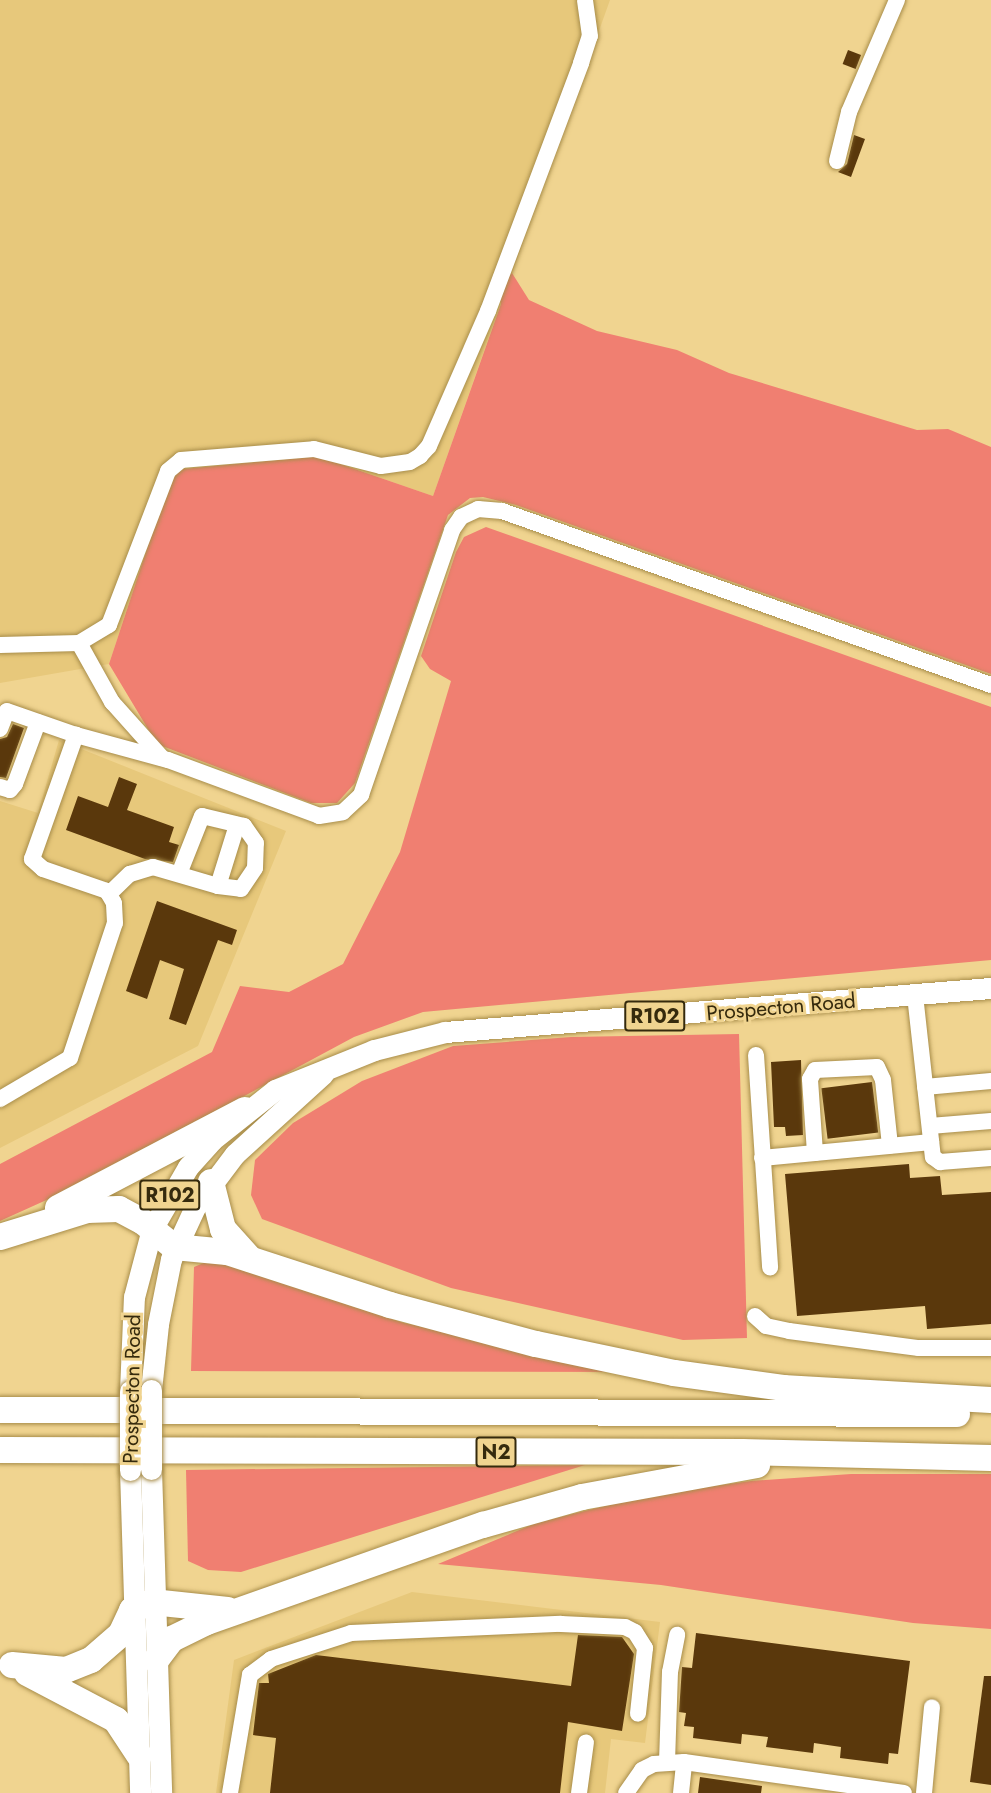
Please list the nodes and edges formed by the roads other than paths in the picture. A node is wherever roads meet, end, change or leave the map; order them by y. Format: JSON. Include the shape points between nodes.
{"nodes":[{"id":1,"x":585,"y":0,"type":"edge"},
{"id":2,"x":897,"y":0,"type":"edge"},
{"id":3,"x":837,"y":161,"type":"dead end"},
{"id":4,"x":79,"y":643,"type":"junction"},
{"id":5,"x":0,"y":645,"type":"edge"},
{"id":6,"x":991,"y":685,"type":"edge"},
{"id":7,"x":38,"y":722,"type":"junction"},
{"id":8,"x":0,"y":729,"type":"edge"},
{"id":9,"x":76,"y":735,"type":"junction"},
{"id":10,"x":162,"y":758,"type":"junction"},
{"id":11,"x":0,"y":787,"type":"edge"},
{"id":12,"x":237,"y":825,"type":"junction"},
{"id":13,"x":179,"y":874,"type":"junction"},
{"id":14,"x":218,"y":886,"type":"junction"},
{"id":15,"x":110,"y":894,"type":"junction"},
{"id":16,"x":991,"y":988,"type":"edge"},
{"id":17,"x":915,"y":995,"type":"junction"},
{"id":18,"x":756,"y":1055,"type":"dead end"},
{"id":19,"x":326,"y":1072,"type":"junction"},
{"id":20,"x":991,"y":1081,"type":"edge"},
{"id":21,"x":925,"y":1087,"type":"junction"},
{"id":22,"x":0,"y":1099,"type":"edge"},
{"id":23,"x":246,"y":1110,"type":"junction"},
{"id":24,"x":991,"y":1121,"type":"edge"},
{"id":25,"x":930,"y":1134,"type":"junction"},
{"id":26,"x":890,"y":1146,"type":"junction"},
{"id":27,"x":816,"y":1153,"type":"junction"},
{"id":28,"x":762,"y":1158,"type":"junction"},
{"id":29,"x":991,"y":1158,"type":"edge"},
{"id":30,"x":211,"y":1182,"type":"junction"},
{"id":31,"x":152,"y":1229,"type":"junction"},
{"id":32,"x":6,"y":1235,"type":"edge"},
{"id":33,"x":174,"y":1247,"type":"junction"},
{"id":34,"x":250,"y":1259,"type":"junction"},
{"id":35,"x":770,"y":1268,"type":"dead end"},
{"id":36,"x":755,"y":1316,"type":"dead end"},
{"id":37,"x":991,"y":1348,"type":"edge"},
{"id":38,"x":141,"y":1391,"type":"junction"},
{"id":39,"x":991,"y":1400,"type":"edge"},
{"id":40,"x":0,"y":1410,"type":"edge"},
{"id":41,"x":991,"y":1414,"type":"edge"},
{"id":42,"x":0,"y":1450,"type":"edge"},
{"id":43,"x":830,"y":1454,"type":"junction"},
{"id":44,"x":991,"y":1458,"type":"edge"},
{"id":45,"x":142,"y":1606,"type":"junction"},
{"id":46,"x":243,"y":1609,"type":"junction"},
{"id":47,"x":677,"y":1635,"type":"dead end"},
{"id":48,"x":156,"y":1660,"type":"junction"},
{"id":49,"x":6,"y":1663,"type":"edge"},
{"id":50,"x":933,"y":1707,"type":"dead end"},
{"id":51,"x":638,"y":1714,"type":"dead end"},
{"id":52,"x":586,"y":1742,"type":"dead end"},
{"id":53,"x":139,"y":1755,"type":"junction"},
{"id":54,"x":667,"y":1762,"type":"junction"},
{"id":55,"x":684,"y":1762,"type":"junction"},
{"id":56,"x":628,"y":1788,"type":"edge"},
{"id":57,"x":140,"y":1793,"type":"edge"},
{"id":58,"x":161,"y":1793,"type":"edge"},
{"id":59,"x":230,"y":1793,"type":"edge"},
{"id":60,"x":579,"y":1793,"type":"edge"},
{"id":61,"x":681,"y":1793,"type":"edge"},
{"id":62,"x":904,"y":1793,"type":"edge"},
{"id":63,"x":924,"y":1793,"type":"edge"}],
"edges":[{"from":1,"to":4,"type":"lane","via":[[590,36],[488,311],[429,446],[420,456],[399,465],[381,466],[314,449],[191,459],[174,464],[109,625]]},
{"from":2,"to":3,"type":"lane","via":[[849,112]]},
{"from":4,"to":5,"type":"lane"},
{"from":4,"to":10,"type":"lane","via":[[112,702]]},
{"from":6,"to":10,"type":"lane","via":[[502,511],[478,509],[461,517],[452,530],[377,752],[361,795],[352,807],[320,816]]},
{"from":7,"to":8,"type":"lane","via":[[7,711]]},
{"from":7,"to":9,"type":"lane"},
{"from":7,"to":11,"type":"lane","via":[[15,784],[10,790]]},
{"from":9,"to":10,"type":"lane"},
{"from":9,"to":15,"type":"lane","via":[[32,859],[43,869],[100,887]]},
{"from":12,"to":13,"type":"lane","via":[[202,816]]},
{"from":12,"to":14,"type":"lane"},
{"from":12,"to":14,"type":"lane","via":[[244,826],[256,843],[255,868],[241,889]]},
{"from":13,"to":14,"type":"lane"},
{"from":13,"to":15,"type":"lane","via":[[153,867],[140,869]]},
{"from":15,"to":22,"type":"lane","via":[[115,922],[74,1051],[62,1065]]},
{"from":16,"to":17,"type":"main road","name":"Prospecton Road","number":"R102"},
{"from":17,"to":19,"type":"main road","name":"Prospecton Road","number":"R102","via":[[446,1032],[374,1050]]},
{"from":17,"to":21,"type":"lane"},
{"from":18,"to":28,"type":"lane"},
{"from":19,"to":23,"type":"main road","name":"Prospecton Road","number":"R102","via":[[274,1090]]},
{"from":19,"to":30,"type":"main road","name":"Prospecton Road","number":"R102","via":[[254,1135]]},
{"from":20,"to":21,"type":"lane"},
{"from":21,"to":25,"type":"lane"},
{"from":23,"to":31,"type":"main road","name":"Prospecton Road","number":"R102","via":[[188,1167]]},
{"from":23,"to":32,"type":"highway"},
{"from":24,"to":25,"type":"lane"},
{"from":25,"to":26,"type":"lane"},
{"from":25,"to":29,"type":"lane","via":[[937,1161]]},
{"from":26,"to":27,"type":"lane"},
{"from":26,"to":27,"type":"lane","via":[[880,1073],[871,1064],[849,1066],[815,1070],[811,1074]]},
{"from":27,"to":28,"type":"lane"},
{"from":28,"to":35,"type":"lane"},
{"from":30,"to":33,"type":"main road","name":"Prospecton Road","number":"R102"},
{"from":30,"to":34,"type":"highway","via":[[223,1229]]},
{"from":31,"to":32,"type":"highway","via":[[131,1213],[104,1208]]},
{"from":31,"to":33,"type":"highway"},
{"from":31,"to":38,"type":"main road","name":"Prospecton Road","number":"R102","via":[[134,1297]]},
{"from":33,"to":34,"type":"highway"},
{"from":33,"to":38,"type":"main road","name":"Prospecton Road","number":"R102"},
{"from":34,"to":39,"type":"highway","via":[[390,1305],[513,1338],[674,1373],[783,1388]]},
{"from":36,"to":37,"type":"lane","via":[[766,1326],[789,1331],[919,1348]]},
{"from":38,"to":45,"type":"main road","name":"Prospecton Road","number":"R102","bridge":true},
{"from":40,"to":41,"type":"highway","number":"N2"},
{"from":42,"to":43,"type":"highway","number":"N2"},
{"from":43,"to":44,"type":"highway","number":"N2"},
{"from":43,"to":46,"type":"highway","via":[[691,1475],[582,1497],[483,1526]]},
{"from":45,"to":46,"type":"highway"},
{"from":45,"to":48,"type":"main road","name":"Prospecton Road","number":"R102"},
{"from":45,"to":49,"type":"highway","via":[[121,1634],[91,1660],[66,1670]]},
{"from":45,"to":53,"type":"main road","name":"Prospecton Road","number":"R102"},
{"from":46,"to":48,"type":"highway","via":[[179,1634]]},
{"from":47,"to":54,"type":"lane","via":[[670,1672]]},
{"from":48,"to":58,"type":"main road","name":"Prospecton Road","number":"R102"},
{"from":49,"to":53,"type":"highway","via":[[116,1720]]},
{"from":50,"to":63,"type":"lane"},
{"from":51,"to":59,"type":"lane","via":[[645,1648],[635,1632],[625,1627],[561,1624],[351,1633],[271,1659],[250,1675]]},
{"from":52,"to":60,"type":"lane"},
{"from":53,"to":57,"type":"main road","name":"Prospecton Road","number":"R102"},
{"from":54,"to":55,"type":"lane"},
{"from":54,"to":56,"type":"lane","via":[[642,1770]]},
{"from":55,"to":61,"type":"lane"},
{"from":55,"to":62,"type":"lane"}]}
